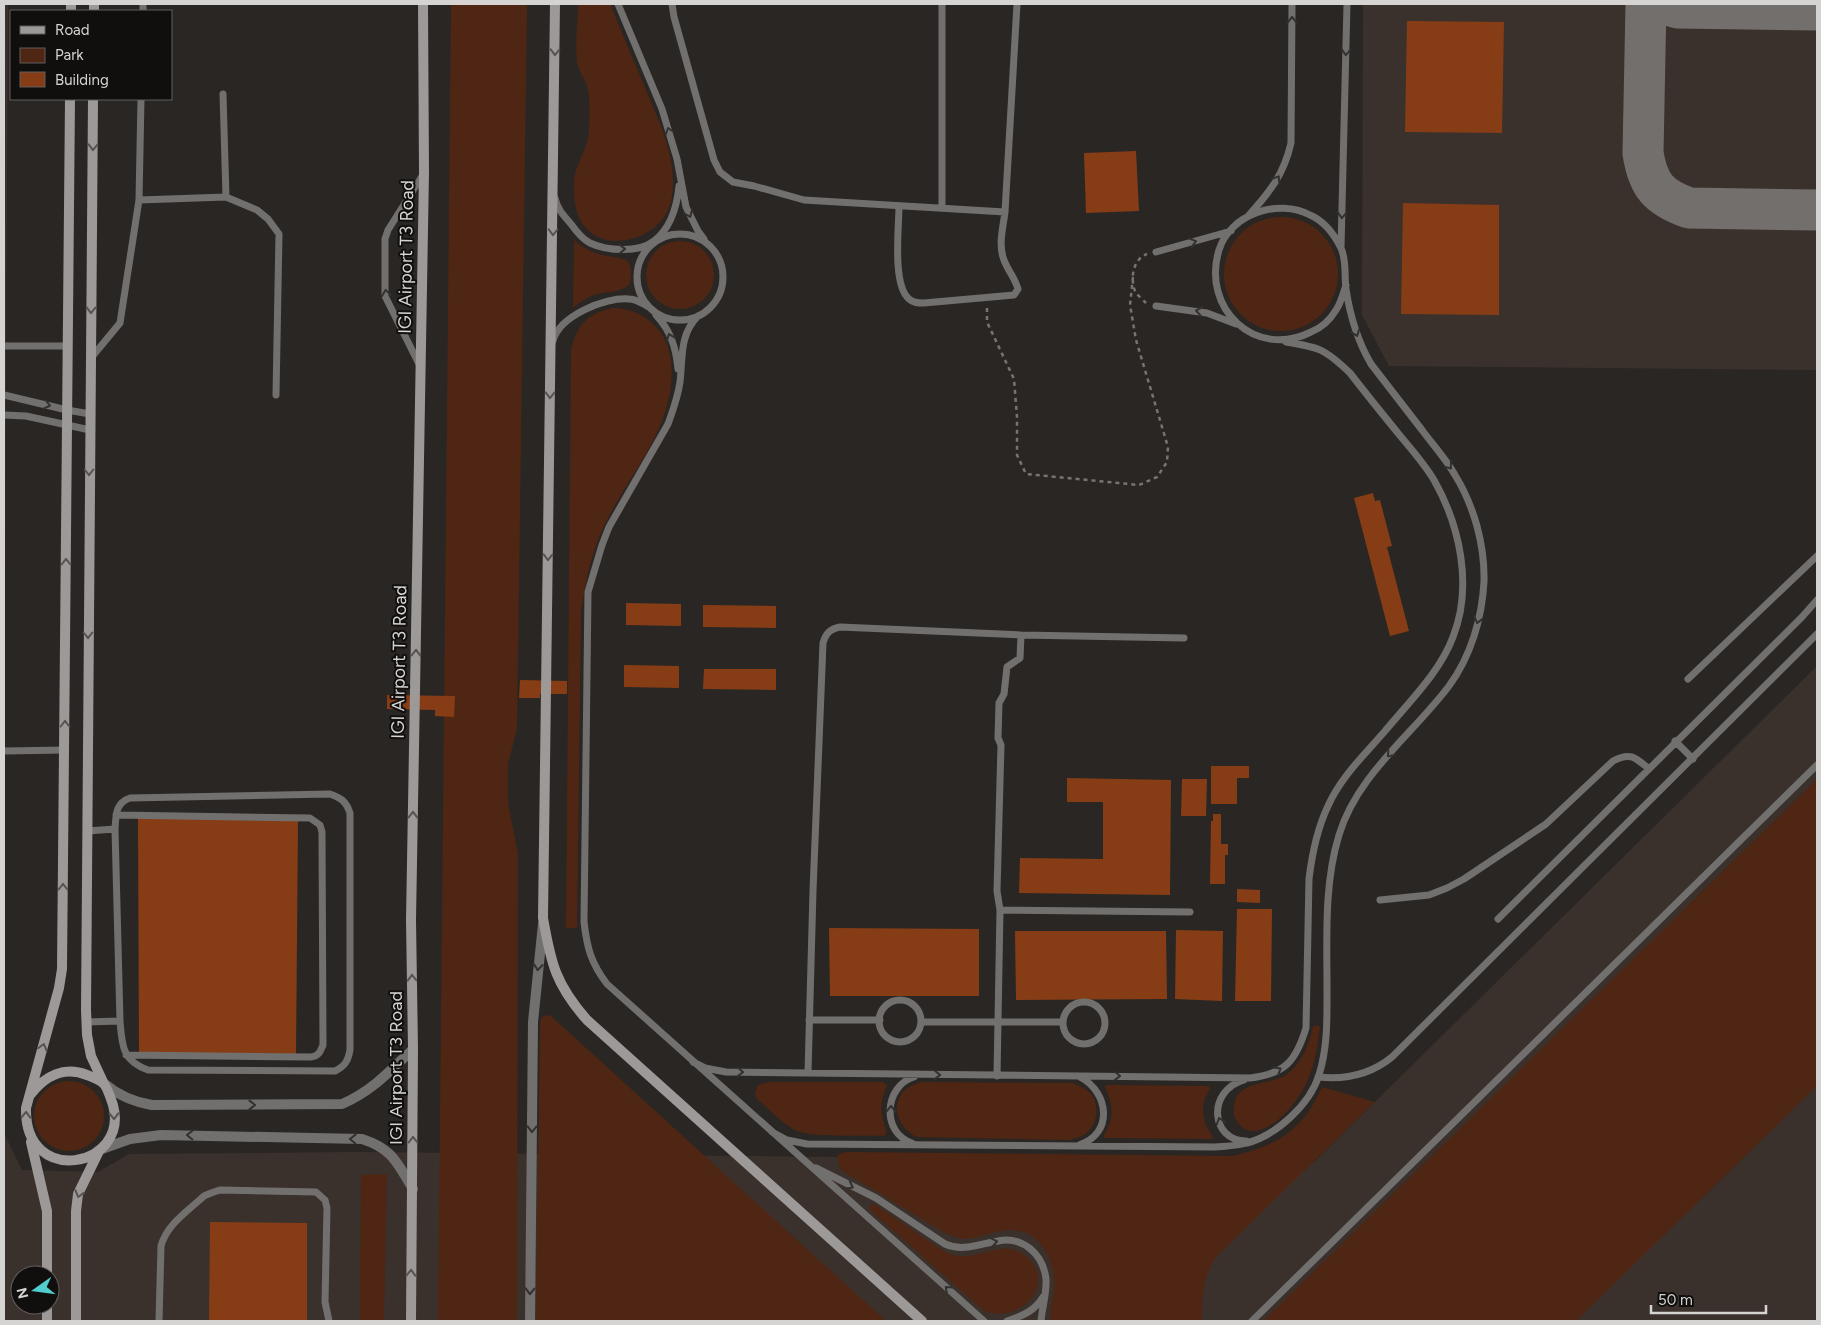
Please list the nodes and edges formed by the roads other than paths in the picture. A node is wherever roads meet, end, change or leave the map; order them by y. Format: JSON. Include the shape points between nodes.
{"nodes":[{"id":1,"x":423,"y":4,"type":"edge"},
{"id":2,"x":555,"y":4,"type":"edge"},
{"id":3,"x":618,"y":4,"type":"edge"},
{"id":4,"x":672,"y":4,"type":"edge"},
{"id":5,"x":942,"y":4,"type":"edge"},
{"id":6,"x":1017,"y":4,"type":"edge"},
{"id":7,"x":1292,"y":4,"type":"edge"},
{"id":8,"x":1347,"y":4,"type":"edge"},
{"id":9,"x":223,"y":94,"type":"dead end"},
{"id":10,"x":70,"y":100,"type":"edge"},
{"id":11,"x":93,"y":100,"type":"edge"},
{"id":12,"x":141,"y":100,"type":"edge"},
{"id":13,"x":424,"y":172,"type":"junction"},
{"id":14,"x":680,"y":178,"type":"junction"},
{"id":15,"x":554,"y":188,"type":"junction"},
{"id":16,"x":226,"y":197,"type":"junction"},
{"id":17,"x":139,"y":200,"type":"junction"},
{"id":18,"x":899,"y":206,"type":"junction"},
{"id":19,"x":942,"y":208,"type":"junction"},
{"id":20,"x":1005,"y":212,"type":"junction"},
{"id":21,"x":1246,"y":217,"type":"junction"},
{"id":22,"x":1230,"y":230,"type":"junction"},
{"id":23,"x":653,"y":242,"type":"junction"},
{"id":24,"x":710,"y":244,"type":"junction"},
{"id":25,"x":1341,"y":248,"type":"junction"},
{"id":26,"x":1156,"y":252,"type":"road end"},
{"id":27,"x":1346,"y":285,"type":"junction"},
{"id":28,"x":1156,"y":306,"type":"road end"},
{"id":29,"x":651,"y":309,"type":"junction"},
{"id":30,"x":698,"y":316,"type":"junction"},
{"id":31,"x":1238,"y":325,"type":"junction"},
{"id":32,"x":1277,"y":341,"type":"junction"},
{"id":33,"x":4,"y":346,"type":"edge"},
{"id":34,"x":68,"y":346,"type":"junction"},
{"id":35,"x":551,"y":346,"type":"junction"},
{"id":36,"x":91,"y":358,"type":"junction"},
{"id":37,"x":421,"y":368,"type":"junction"},
{"id":38,"x":680,"y":384,"type":"junction"},
{"id":39,"x":4,"y":395,"type":"edge"},
{"id":40,"x":276,"y":395,"type":"dead end"},
{"id":41,"x":67,"y":410,"type":"junction"},
{"id":42,"x":90,"y":414,"type":"junction"},
{"id":43,"x":4,"y":415,"type":"edge"},
{"id":44,"x":67,"y":426,"type":"junction"},
{"id":45,"x":90,"y":430,"type":"junction"},
{"id":46,"x":1817,"y":556,"type":"edge"},
{"id":47,"x":1817,"y":600,"type":"edge"},
{"id":48,"x":1817,"y":634,"type":"edge"},
{"id":49,"x":1021,"y":635,"type":"junction"},
{"id":50,"x":1184,"y":638,"type":"dead end"},
{"id":51,"x":1688,"y":679,"type":"dead end"},
{"id":52,"x":1676,"y":741,"type":"junction"},
{"id":53,"x":64,"y":750,"type":"junction"},
{"id":54,"x":4,"y":751,"type":"edge"},
{"id":55,"x":1693,"y":759,"type":"junction"},
{"id":56,"x":1817,"y":765,"type":"edge"},
{"id":57,"x":1649,"y":768,"type":"junction"},
{"id":58,"x":116,"y":815,"type":"junction"},
{"id":59,"x":115,"y":830,"type":"junction"},
{"id":60,"x":87,"y":831,"type":"junction"},
{"id":61,"x":1380,"y":900,"type":"dead end"},
{"id":62,"x":1000,"y":910,"type":"junction"},
{"id":63,"x":1190,"y":912,"type":"dead end"},
{"id":64,"x":543,"y":918,"type":"junction"},
{"id":65,"x":1498,"y":919,"type":"dead end"},
{"id":66,"x":809,"y":1020,"type":"junction"},
{"id":67,"x":880,"y":1020,"type":"junction"},
{"id":68,"x":120,"y":1021,"type":"junction"},
{"id":69,"x":86,"y":1022,"type":"junction"},
{"id":70,"x":921,"y":1022,"type":"junction"},
{"id":71,"x":999,"y":1022,"type":"junction"},
{"id":72,"x":1063,"y":1022,"type":"junction"},
{"id":73,"x":413,"y":1048,"type":"junction"},
{"id":74,"x":126,"y":1055,"type":"junction"},
{"id":75,"x":693,"y":1062,"type":"junction"},
{"id":76,"x":808,"y":1073,"type":"junction"},
{"id":77,"x":920,"y":1075,"type":"junction"},
{"id":78,"x":997,"y":1076,"type":"junction"},
{"id":79,"x":1077,"y":1076,"type":"junction"},
{"id":80,"x":1318,"y":1077,"type":"junction"},
{"id":81,"x":1250,"y":1078,"type":"junction"},
{"id":82,"x":104,"y":1084,"type":"junction"},
{"id":83,"x":31,"y":1094,"type":"junction"},
{"id":84,"x":772,"y":1132,"type":"junction"},
{"id":85,"x":30,"y":1136,"type":"junction"},
{"id":86,"x":1259,"y":1139,"type":"junction"},
{"id":87,"x":917,"y":1144,"type":"junction"},
{"id":88,"x":1075,"y":1146,"type":"junction"},
{"id":89,"x":100,"y":1150,"type":"junction"},
{"id":90,"x":807,"y":1164,"type":"junction"},
{"id":91,"x":413,"y":1189,"type":"junction"},
{"id":92,"x":47,"y":1265,"type":"edge"},
{"id":93,"x":1045,"y":1292,"type":"junction"},
{"id":94,"x":982,"y":1319,"type":"edge"},
{"id":95,"x":1041,"y":1319,"type":"edge"},
{"id":96,"x":76,"y":1321,"type":"edge"},
{"id":97,"x":160,"y":1321,"type":"edge"},
{"id":98,"x":329,"y":1321,"type":"edge"},
{"id":99,"x":411,"y":1321,"type":"edge"},
{"id":100,"x":530,"y":1321,"type":"edge"},
{"id":101,"x":922,"y":1321,"type":"edge"},
{"id":102,"x":990,"y":1321,"type":"edge"},
{"id":103,"x":1007,"y":1321,"type":"edge"},
{"id":104,"x":1252,"y":1321,"type":"edge"}],
"edges":[{"from":1,"to":13,"type":"main road","name":"IGI Airport T3 Road"},
{"from":2,"to":15,"type":"main road","one_way":true},
{"from":14,"to":3,"type":"lane","one_way":true,"via":[[662,109]]},
{"from":4,"to":18,"type":"lane","via":[[720,172],[733,182],[804,200]]},
{"from":5,"to":19,"type":"lane"},
{"from":6,"to":20,"type":"lane"},
{"from":21,"to":7,"type":"lane","one_way":true,"via":[[1278,179],[1291,143]]},
{"from":8,"to":25,"type":"lane","one_way":true},
{"from":9,"to":16,"type":"lane"},
{"from":10,"to":34,"type":"main road"},
{"from":11,"to":36,"type":"main road","one_way":true},
{"from":12,"to":17,"type":"lane"},
{"from":13,"to":37,"type":"main road","name":"IGI Airport T3 Road"},
{"from":37,"to":13,"type":"lane","one_way":true,"via":[[385,296],[385,239]]},
{"from":14,"to":23,"type":"lane","via":[[673,215]]},
{"from":14,"to":24,"type":"lane","one_way":true,"via":[[689,214],[698,232]]},
{"from":15,"to":23,"type":"lane","one_way":true,"via":[[561,213],[589,242],[616,249],[630,249]]},
{"from":15,"to":35,"type":"main road","one_way":true},
{"from":16,"to":17,"type":"lane"},
{"from":16,"to":40,"type":"lane","via":[[257,210],[268,218],[279,234]]},
{"from":17,"to":36,"type":"lane","via":[[120,323]]},
{"from":18,"to":19,"type":"lane"},
{"from":18,"to":20,"type":"lane","via":[[899,276],[905,295],[917,303],[1014,295],[1018,290],[1016,280],[1001,252]]},
{"from":19,"to":20,"type":"lane"},
{"from":21,"to":22,"type":"lane"},
{"from":21,"to":25,"type":"lane","via":[[1267,209],[1282,208],[1310,214],[1328,228]]},
{"from":26,"to":22,"type":"lane","one_way":true},
{"from":22,"to":31,"type":"lane","via":[[1220,248],[1215,269],[1216,290]]},
{"from":23,"to":24,"type":"lane","via":[[663,236],[688,233]]},
{"from":23,"to":29,"type":"lane","via":[[637,268],[641,297]]},
{"from":24,"to":30,"type":"lane","via":[[723,269],[723,284],[710,308]]},
{"from":25,"to":27,"type":"lane","via":[[1346,264]]},
{"from":27,"to":32,"type":"lane","via":[[1336,311],[1320,328],[1300,338]]},
{"from":27,"to":80,"type":"lane","one_way":true,"via":[[1349,308],[1362,349],[1455,473],[1469,502],[1477,526],[1484,580],[1475,635],[1450,685],[1358,793],[1340,832],[1329,887],[1327,1031]]},
{"from":31,"to":28,"type":"lane","one_way":true,"via":[[1207,312]]},
{"from":29,"to":30,"type":"lane","via":[[673,320]]},
{"from":29,"to":35,"type":"lane","via":[[628,299],[592,306],[560,326]]},
{"from":38,"to":29,"type":"lane","one_way":true,"via":[[672,338]]},
{"from":30,"to":38,"type":"lane","via":[[684,337]]},
{"from":31,"to":32,"type":"lane","via":[[1257,336]]},
{"from":81,"to":32,"type":"lane","one_way":true,"via":[[1274,1074],[1284,1067],[1298,1051],[1306,1028],[1308,879],[1328,805],[1341,784],[1443,657],[1454,636],[1463,579],[1454,527],[1446,504],[1420,460],[1337,361],[1310,346]]},
{"from":33,"to":34,"type":"lane"},
{"from":34,"to":41,"type":"main road"},
{"from":35,"to":64,"type":"main road","one_way":true},
{"from":36,"to":42,"type":"main road"},
{"from":73,"to":37,"type":"main road","name":"IGI Airport T3 Road","one_way":true,"via":[[410,920]]},
{"from":38,"to":75,"type":"lane","via":[[668,424],[609,527],[588,592],[584,922],[590,956],[602,977]]},
{"from":39,"to":41,"type":"lane","one_way":true},
{"from":41,"to":42,"type":"lane"},
{"from":41,"to":44,"type":"main road"},
{"from":42,"to":45,"type":"main road"},
{"from":43,"to":44,"type":"lane","via":[[26,416]]},
{"from":44,"to":45,"type":"lane"},
{"from":53,"to":44,"type":"main road","one_way":true},
{"from":45,"to":60,"type":"main road","one_way":true},
{"from":46,"to":51,"type":"lane"},
{"from":47,"to":52,"type":"lane"},
{"from":48,"to":55,"type":"lane"},
{"from":49,"to":50,"type":"lane"},
{"from":49,"to":62,"type":"lane","via":[[1020,658],[1008,667],[1004,694],[999,702],[997,892]]},
{"from":49,"to":66,"type":"lane","via":[[840,627],[825,636]]},
{"from":52,"to":55,"type":"lane"},
{"from":52,"to":57,"type":"lane"},
{"from":53,"to":54,"type":"lane"},
{"from":83,"to":53,"type":"main road","one_way":true,"via":[[62,969]]},
{"from":55,"to":80,"type":"lane","via":[[1392,1057],[1380,1066],[1355,1076]]},
{"from":56,"to":104,"type":"lane"},
{"from":57,"to":61,"type":"lane","via":[[1636,758],[1621,757],[1546,824],[1464,879],[1429,895]]},
{"from":57,"to":65,"type":"lane"},
{"from":58,"to":59,"type":"lane"},
{"from":58,"to":74,"type":"lane","via":[[310,818],[320,824],[322,832],[323,1045],[320,1052],[311,1057]]},
{"from":58,"to":74,"type":"lane","via":[[120,803],[130,798],[330,794],[347,804],[350,813],[350,1050],[342,1068],[335,1071],[148,1070],[136,1066]]},
{"from":59,"to":60,"type":"lane"},
{"from":59,"to":68,"type":"lane"},
{"from":60,"to":69,"type":"main road"},
{"from":62,"to":63,"type":"lane"},
{"from":62,"to":71,"type":"lane"},
{"from":64,"to":100,"type":"street","one_way":true,"via":[[533,1022]]},
{"from":64,"to":101,"type":"main road","via":[[558,979],[570,1001],[587,1020]]},
{"from":66,"to":67,"type":"lane"},
{"from":66,"to":76,"type":"lane"},
{"from":67,"to":70,"type":"lane","via":[[887,1005],[900,1000],[918,1010]]},
{"from":67,"to":70,"type":"lane","via":[[881,1030],[898,1042],[911,1039]]},
{"from":68,"to":69,"type":"lane"},
{"from":68,"to":74,"type":"lane"},
{"from":69,"to":82,"type":"main road","via":[[91,1056]]},
{"from":70,"to":71,"type":"lane"},
{"from":71,"to":72,"type":"lane"},
{"from":71,"to":78,"type":"lane"},
{"from":72,"to":72,"type":"lane","via":[[1070,1038],[1082,1044],[1100,1036],[1104,1024],[1101,1011],[1084,1002],[1071,1007]]},
{"from":82,"to":73,"type":"street","one_way":true,"via":[[124,1097],[152,1105],[342,1104],[377,1084]]},
{"from":91,"to":73,"type":"main road","name":"IGI Airport T3 Road","one_way":true},
{"from":75,"to":76,"type":"lane","one_way":true,"via":[[726,1072]]},
{"from":75,"to":84,"type":"lane"},
{"from":76,"to":77,"type":"lane"},
{"from":77,"to":78,"type":"lane","one_way":true},
{"from":87,"to":77,"type":"lane","one_way":true,"via":[[906,1141],[894,1128],[890,1103],[900,1083]]},
{"from":78,"to":79,"type":"lane"},
{"from":79,"to":81,"type":"lane","one_way":true},
{"from":79,"to":88,"type":"lane","via":[[1094,1086],[1100,1095],[1103,1115],[1092,1138]]},
{"from":80,"to":86,"type":"lane","via":[[1297,1110],[1274,1132]]},
{"from":86,"to":81,"type":"lane","one_way":true,"via":[[1234,1139],[1224,1132],[1217,1111],[1225,1090],[1234,1082]]},
{"from":82,"to":83,"type":"main road","via":[[78,1072],[64,1072],[39,1083]]},
{"from":82,"to":89,"type":"main road","one_way":true,"via":[[115,1112],[114,1127]]},
{"from":85,"to":83,"type":"main road","one_way":true,"via":[[26,1108]]},
{"from":84,"to":87,"type":"lane","via":[[807,1144]]},
{"from":84,"to":90,"type":"lane"},
{"from":85,"to":89,"type":"main road","via":[[37,1147],[60,1160],[86,1158]]},
{"from":85,"to":92,"type":"main road","via":[[47,1211]]},
{"from":86,"to":88,"type":"lane","via":[[1215,1148]]},
{"from":87,"to":88,"type":"lane"},
{"from":91,"to":89,"type":"street","one_way":true,"via":[[396,1160],[386,1150],[362,1139],[162,1135],[130,1139]]},
{"from":89,"to":96,"type":"main road","one_way":true,"via":[[78,1194]]},
{"from":90,"to":93,"type":"lane","one_way":true,"via":[[876,1198],[953,1248],[968,1248],[1000,1240],[1012,1240],[1030,1248],[1043,1266]]},
{"from":94,"to":90,"type":"lane","one_way":true},
{"from":99,"to":91,"type":"main road","name":"IGI Airport T3 Road","one_way":true},
{"from":93,"to":95,"type":"lane"},
{"from":93,"to":103,"type":"lane","via":[[1035,1308]]},
{"from":94,"to":102,"type":"lane"},
{"from":97,"to":98,"type":"lane","via":[[163,1236],[204,1196],[220,1190],[316,1192],[320,1195],[327,1208],[325,1302]]}]}
